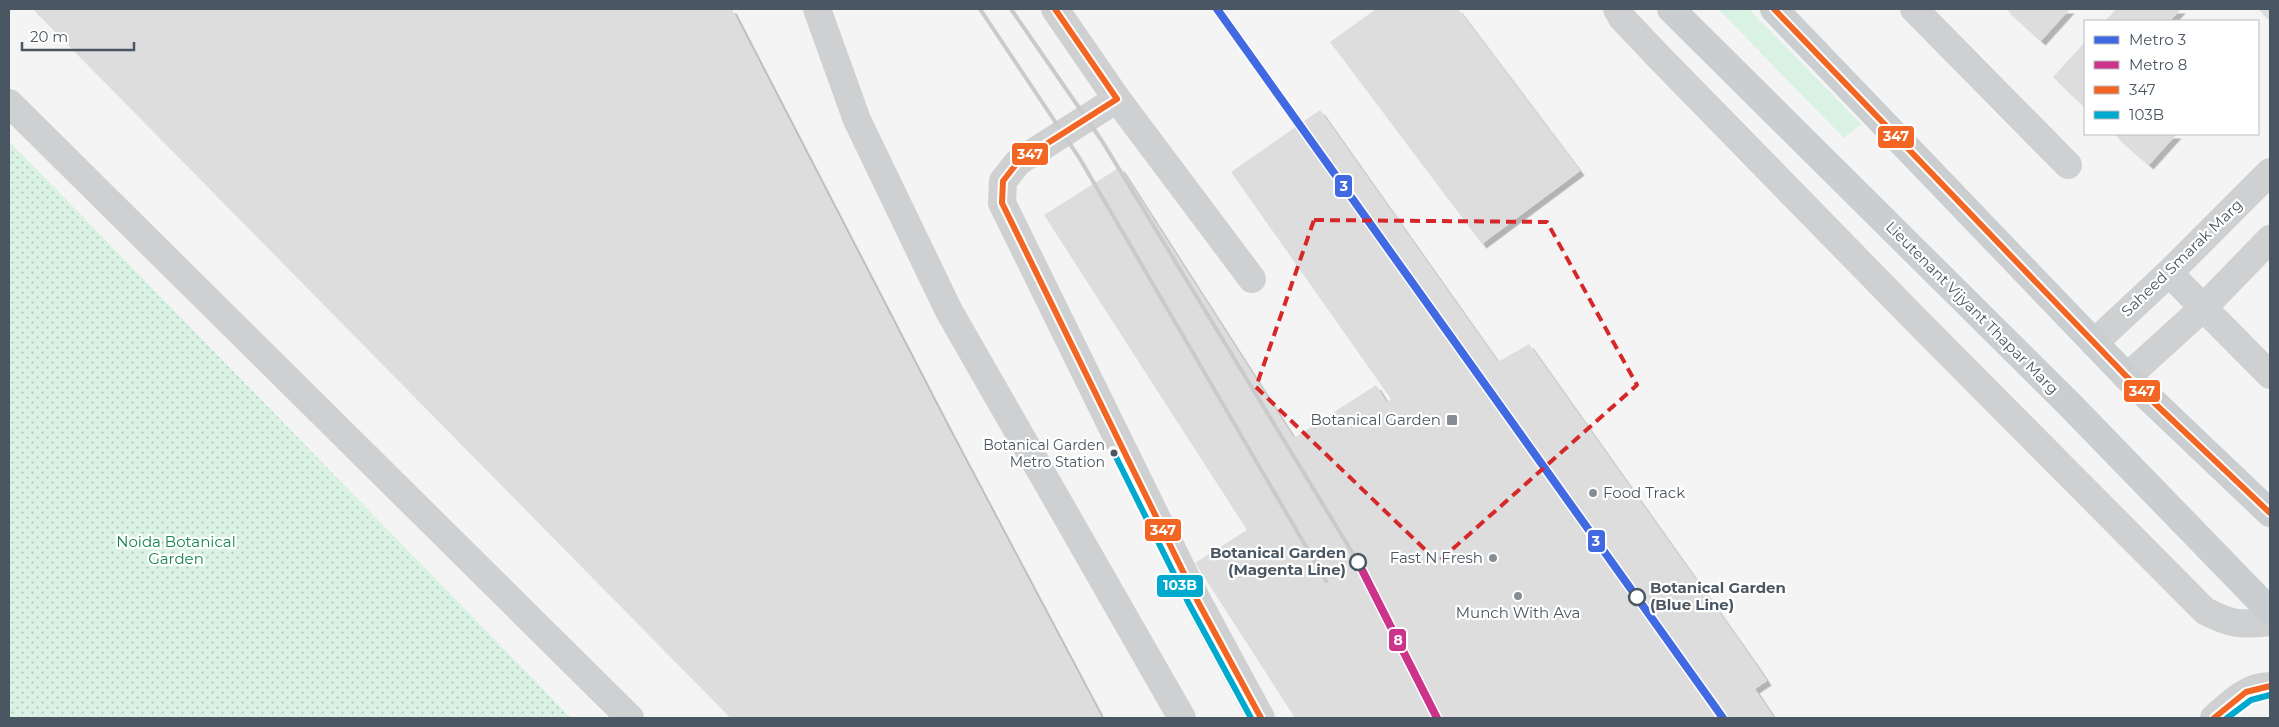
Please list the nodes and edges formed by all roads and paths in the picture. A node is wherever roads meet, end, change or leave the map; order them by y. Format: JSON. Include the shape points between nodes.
{"nodes":[{"id":1,"x":817,"y":9,"type":"edge"},
{"id":2,"x":1055,"y":9,"type":"edge"},
{"id":3,"x":1618,"y":9,"type":"edge"},
{"id":4,"x":1671,"y":9,"type":"edge"},
{"id":5,"x":1774,"y":9,"type":"edge"},
{"id":6,"x":1914,"y":9,"type":"edge"},
{"id":7,"x":1117,"y":99,"type":"junction"},
{"id":8,"x":9,"y":104,"type":"edge"},
{"id":9,"x":2068,"y":165,"type":"dead end"},
{"id":10,"x":2270,"y":172,"type":"edge"},
{"id":11,"x":2270,"y":239,"type":"edge"},
{"id":12,"x":2169,"y":273,"type":"junction"},
{"id":13,"x":1252,"y":279,"type":"dead end"},
{"id":14,"x":2203,"y":308,"type":"junction"},
{"id":15,"x":2094,"y":343,"type":"junction"},
{"id":16,"x":2270,"y":375,"type":"edge"},
{"id":17,"x":2127,"y":377,"type":"junction"},
{"id":18,"x":2270,"y":513,"type":"edge"},
{"id":19,"x":2270,"y":611,"type":"edge"},
{"id":20,"x":2270,"y":622,"type":"edge"},
{"id":21,"x":2270,"y":686,"type":"edge"},
{"id":22,"x":630,"y":718,"type":"edge"},
{"id":23,"x":1182,"y":718,"type":"edge"},
{"id":24,"x":1261,"y":718,"type":"edge"},
{"id":25,"x":2214,"y":718,"type":"edge"}],
"edges":[{"from":1,"to":23,"type":"street","via":[[857,120],[949,311]]},
{"from":2,"to":7,"type":"street"},
{"from":3,"to":20,"type":"street","via":[[1622,18],[1664,62],[2205,611],[2227,622],[2246,625]]},
{"from":4,"to":19,"type":"main road","name":"Lieutenant Vijyant Thapar Marg","via":[[2071,406]]},
{"from":5,"to":15,"type":"main road"},
{"from":6,"to":9,"type":"street"},
{"from":7,"to":13,"type":"street"},
{"from":7,"to":24,"type":"street","via":[[1018,162],[1003,181],[1002,203],[1197,600]]},
{"from":8,"to":22,"type":"street"},
{"from":10,"to":12,"type":"street","name":"Saheed Smarak Marg"},
{"from":11,"to":14,"type":"street"},
{"from":12,"to":14,"type":"street"},
{"from":12,"to":15,"type":"street","name":"Saheed Smarak Marg"},
{"from":14,"to":16,"type":"street"},
{"from":14,"to":17,"type":"street"},
{"from":15,"to":17,"type":"main road"},
{"from":17,"to":18,"type":"main road"},
{"from":21,"to":25,"type":"street","via":[[2260,686],[2236,698]]}]}
